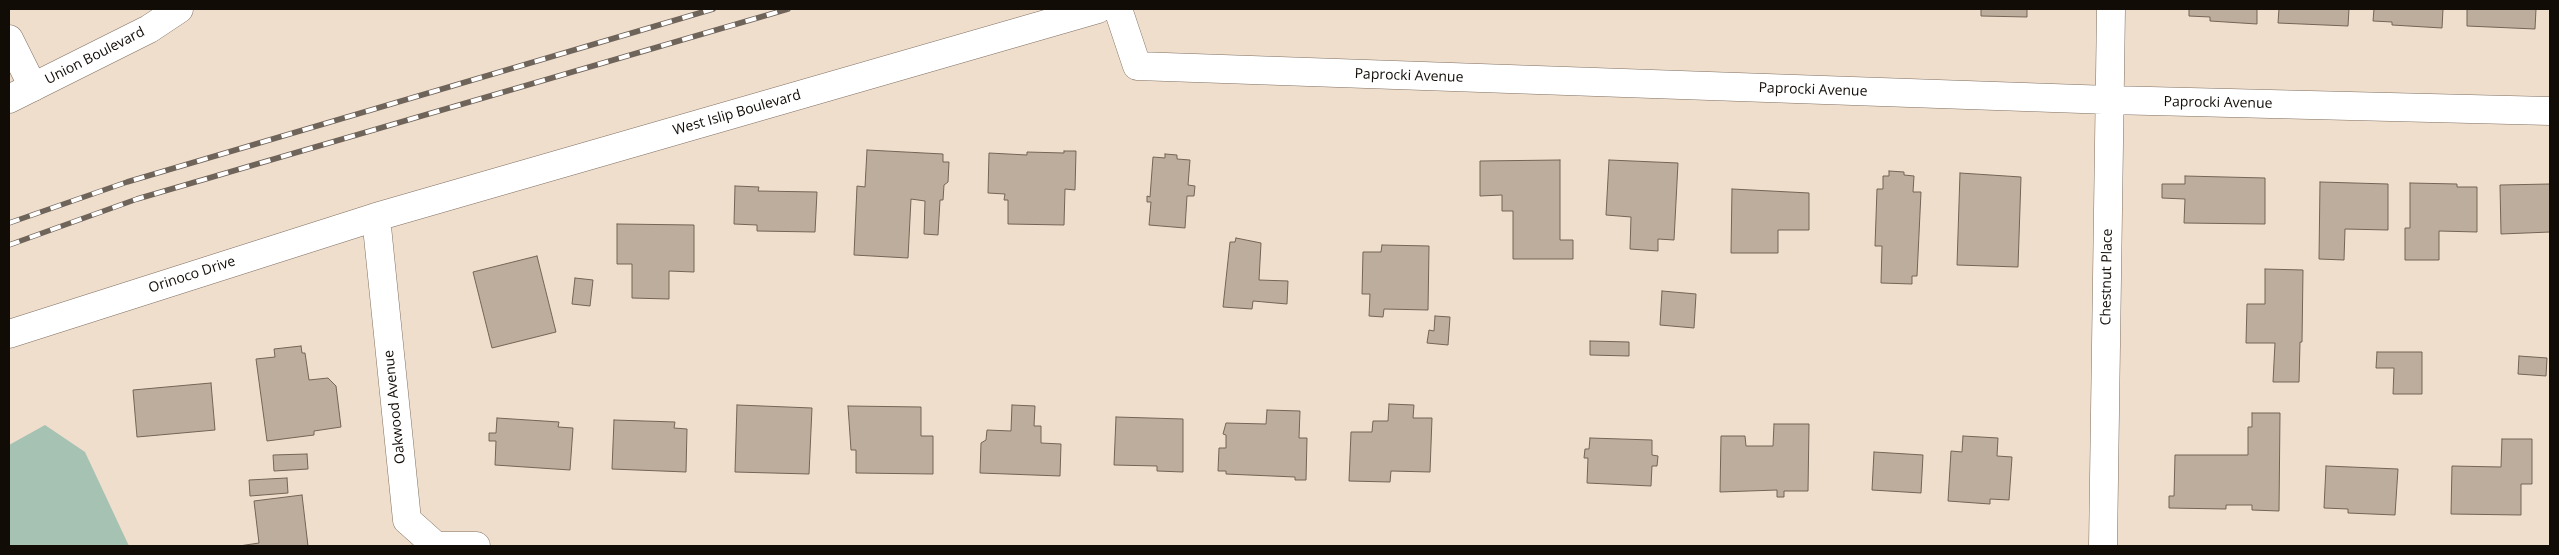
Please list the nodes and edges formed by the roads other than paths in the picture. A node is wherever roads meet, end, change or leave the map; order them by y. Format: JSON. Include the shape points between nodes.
{"nodes":[{"id":1,"x":179,"y":9,"type":"edge"},
{"id":2,"x":1098,"y":9,"type":"edge"},
{"id":3,"x":1118,"y":9,"type":"edge"},
{"id":4,"x":2111,"y":9,"type":"edge"},
{"id":5,"x":9,"y":39,"type":"edge"},
{"id":6,"x":33,"y":87,"type":"junction"},
{"id":7,"x":9,"y":99,"type":"edge"},
{"id":8,"x":2110,"y":100,"type":"junction"},
{"id":9,"x":2550,"y":111,"type":"edge"},
{"id":10,"x":376,"y":216,"type":"junction"},
{"id":11,"x":9,"y":334,"type":"edge"},
{"id":12,"x":476,"y":546,"type":"edge"},
{"id":13,"x":2104,"y":546,"type":"edge"}],
"edges":[{"from":1,"to":6,"type":"street","name":"Union Boulevard","via":[[149,29]]},
{"from":2,"to":10,"type":"street","name":"West Islip Boulevard"},
{"from":3,"to":8,"type":"street","name":"Paprocki Avenue","via":[[1137,66]]},
{"from":4,"to":8,"type":"street","name":"Chestnut Place"},
{"from":5,"to":6,"type":"street"},
{"from":6,"to":7,"type":"street","name":"Union Boulevard"},
{"from":8,"to":9,"type":"street","name":"Paprocki Avenue"},
{"from":8,"to":13,"type":"street","name":"Chestnut Place"},
{"from":10,"to":11,"type":"street","name":"Orinoco Drive"},
{"from":10,"to":12,"type":"street","name":"Oakwood Avenue","via":[[407,520],[436,546]]}]}
